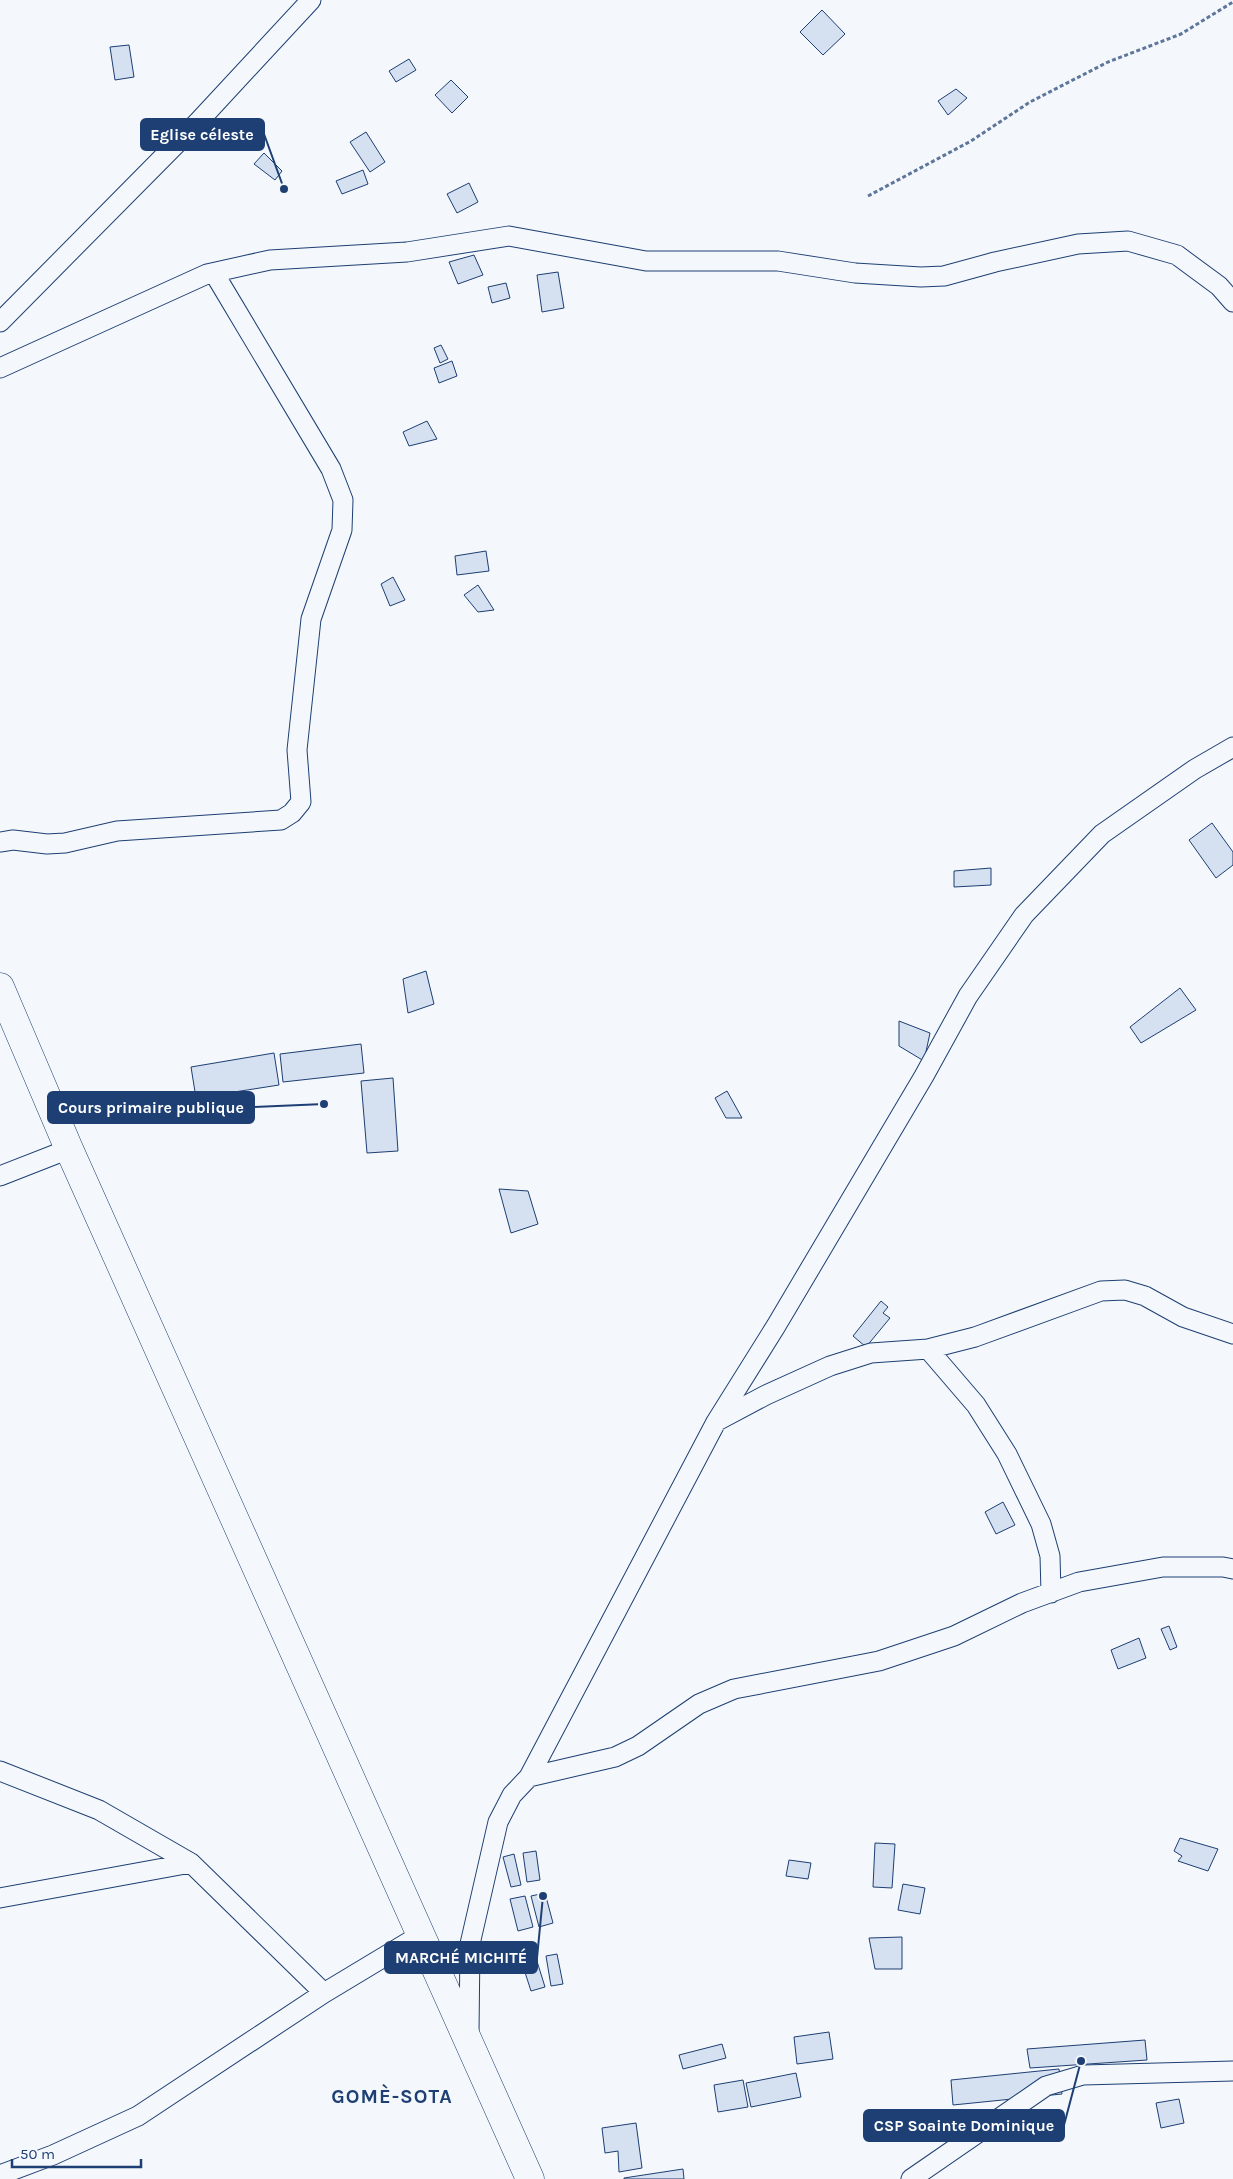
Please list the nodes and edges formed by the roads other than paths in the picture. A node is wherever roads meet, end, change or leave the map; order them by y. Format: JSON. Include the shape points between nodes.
{"nodes":[{"id":1,"x":311,"y":0,"type":"edge"},
{"id":2,"x":214,"y":273,"type":"junction"},
{"id":3,"x":1233,"y":302,"type":"edge"},
{"id":4,"x":0,"y":322,"type":"edge"},
{"id":5,"x":0,"y":368,"type":"edge"},
{"id":6,"x":1233,"y":747,"type":"edge"},
{"id":7,"x":0,"y":842,"type":"edge"},
{"id":8,"x":0,"y":987,"type":"edge"},
{"id":9,"x":69,"y":1149,"type":"junction"},
{"id":10,"x":0,"y":1176,"type":"edge"},
{"id":11,"x":1233,"y":1334,"type":"edge"},
{"id":12,"x":928,"y":1349,"type":"junction"},
{"id":13,"x":716,"y":1422,"type":"junction"},
{"id":14,"x":1233,"y":1569,"type":"edge"},
{"id":15,"x":1051,"y":1592,"type":"junction"},
{"id":16,"x":0,"y":1771,"type":"edge"},
{"id":17,"x":529,"y":1777,"type":"junction"},
{"id":18,"x":191,"y":1863,"type":"junction"},
{"id":19,"x":0,"y":1898,"type":"edge"},
{"id":20,"x":422,"y":1934,"type":"junction"},
{"id":21,"x":324,"y":1993,"type":"junction"},
{"id":22,"x":469,"y":2044,"type":"junction"},
{"id":23,"x":1233,"y":2070,"type":"edge"},
{"id":24,"x":0,"y":2175,"type":"edge"},
{"id":25,"x":530,"y":2179,"type":"edge"},
{"id":26,"x":911,"y":2179,"type":"edge"}],
"edges":[{"from":1,"to":4,"type":"street","via":[[198,122]]},
{"from":2,"to":3,"type":"street","via":[[270,260],[408,252],[509,236],[646,260],[778,261],[855,273],[929,277],[1078,244],[1128,241],[1178,255],[1219,286]]},
{"from":2,"to":5,"type":"street"},
{"from":2,"to":7,"type":"street","via":[[331,469],[343,500],[342,530],[311,619],[297,750],[301,802],[281,820],[117,831],[64,843]]},
{"from":6,"to":13,"type":"street","via":[[1195,769],[1102,834],[1024,915],[968,996],[919,1085]]},
{"from":8,"to":9,"type":"highway"},
{"from":9,"to":10,"type":"street"},
{"from":9,"to":20,"type":"highway"},
{"from":11,"to":12,"type":"street","via":[[1183,1317],[1144,1296],[1124,1290],[1101,1291],[975,1336]]},
{"from":12,"to":13,"type":"street","via":[[871,1353],[830,1366]]},
{"from":12,"to":15,"type":"street","via":[[976,1405],[1007,1454],[1041,1524],[1050,1556]]},
{"from":13,"to":17,"type":"street"},
{"from":14,"to":15,"type":"street","via":[[1163,1567],[1079,1582]]},
{"from":15,"to":17,"type":"street","via":[[954,1636],[879,1661],[734,1689],[698,1704],[638,1746],[615,1757]]},
{"from":16,"to":18,"type":"street","via":[[99,1810]]},
{"from":17,"to":22,"type":"street","via":[[512,1795],[498,1822],[470,1944]]},
{"from":18,"to":19,"type":"street"},
{"from":18,"to":21,"type":"street"},
{"from":20,"to":21,"type":"street"},
{"from":20,"to":22,"type":"highway"},
{"from":21,"to":24,"type":"street","via":[[138,2116]]},
{"from":22,"to":25,"type":"highway"},
{"from":23,"to":26,"type":"street","via":[[1083,2076],[1046,2086]]}]}
